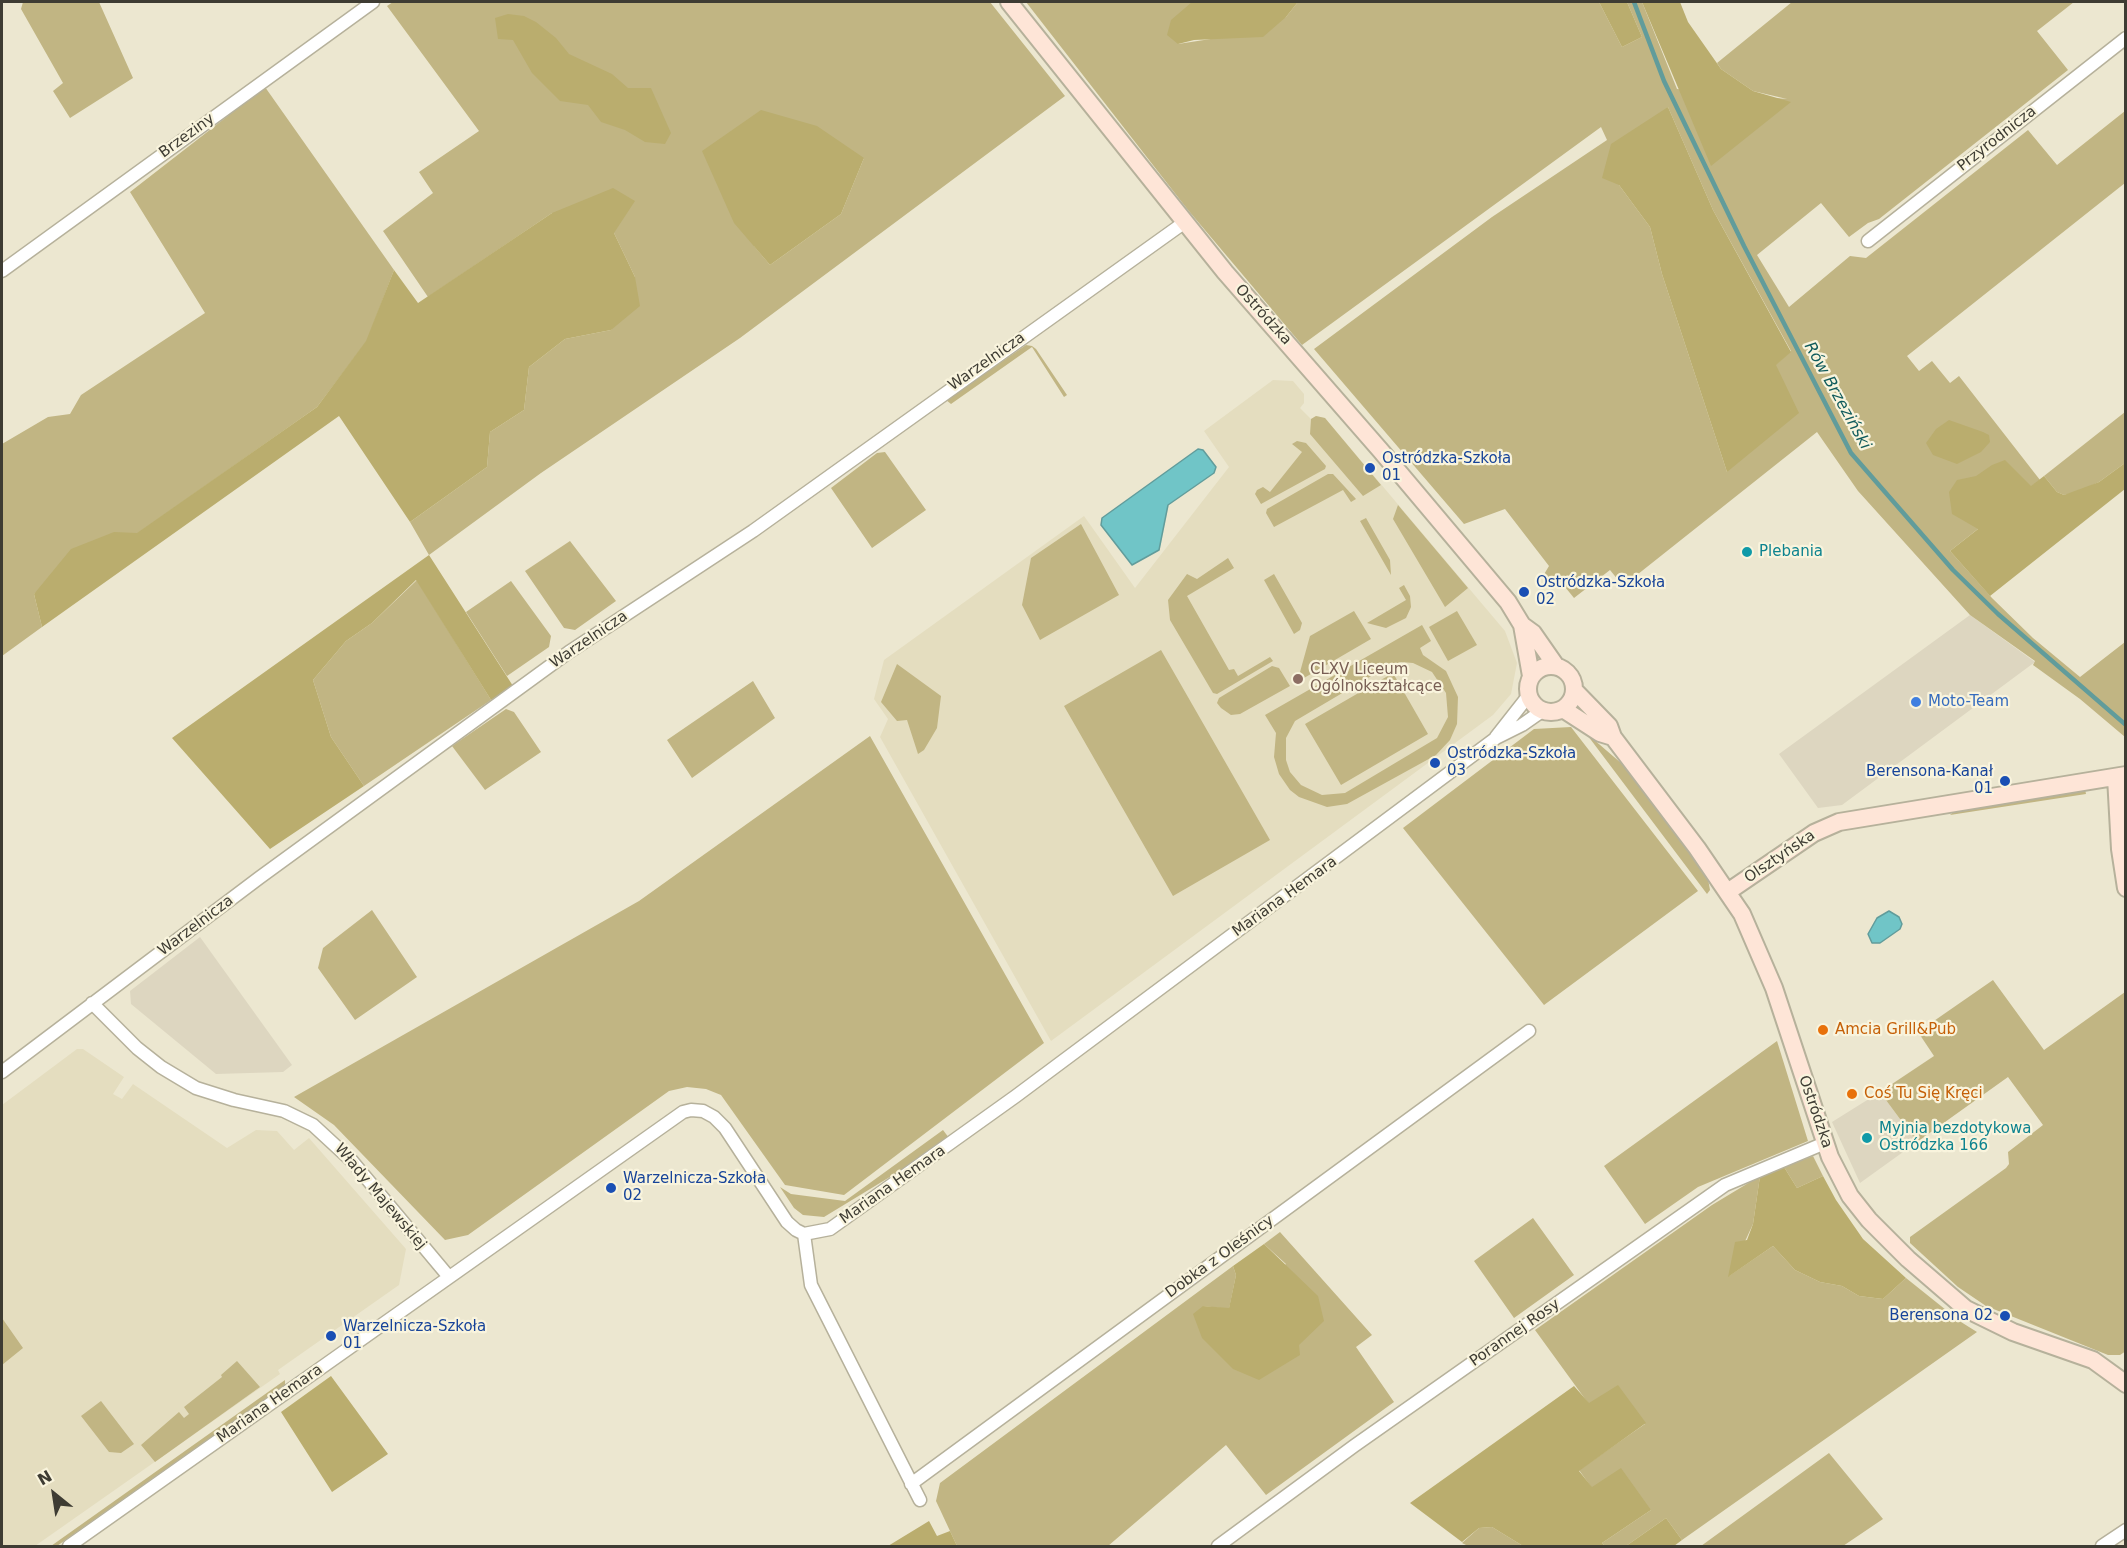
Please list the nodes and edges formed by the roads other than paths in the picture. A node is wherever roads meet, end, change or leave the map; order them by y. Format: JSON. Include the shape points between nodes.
{"nodes":[{"id":1,"x":373,"y":2,"type":"edge"},
{"id":2,"x":1009,"y":2,"type":"edge"},
{"id":3,"x":2126,"y":38,"type":"edge"},
{"id":4,"x":1185,"y":222,"type":"junction"},
{"id":5,"x":1868,"y":241,"type":"dead end"},
{"id":6,"x":2,"y":271,"type":"edge"},
{"id":7,"x":1522,"y":625,"type":"junction"},
{"id":8,"x":1556,"y":666,"type":"junction"},
{"id":9,"x":1531,"y":676,"type":"junction"},
{"id":10,"x":1575,"y":691,"type":"junction"},
{"id":11,"x":1529,"y":695,"type":"junction"},
{"id":12,"x":1563,"y":709,"type":"junction"},
{"id":13,"x":1542,"y":711,"type":"junction"},
{"id":14,"x":1613,"y":736,"type":"junction"},
{"id":15,"x":1496,"y":738,"type":"junction"},
{"id":16,"x":2121,"y":776,"type":"edge"},
{"id":17,"x":2126,"y":888,"type":"edge"},
{"id":18,"x":1729,"y":891,"type":"junction"},
{"id":19,"x":92,"y":1003,"type":"junction"},
{"id":20,"x":1529,"y":1030,"type":"dead end"},
{"id":21,"x":2,"y":1072,"type":"edge"},
{"id":22,"x":1825,"y":1143,"type":"junction"},
{"id":23,"x":804,"y":1234,"type":"junction"},
{"id":24,"x":449,"y":1277,"type":"junction"},
{"id":25,"x":2125,"y":1383,"type":"edge"},
{"id":26,"x":911,"y":1484,"type":"junction"},
{"id":27,"x":920,"y":1500,"type":"dead end"},
{"id":28,"x":2126,"y":1530,"type":"edge"},
{"id":29,"x":69,"y":1546,"type":"edge"},
{"id":30,"x":1218,"y":1546,"type":"edge"},
{"id":31,"x":2102,"y":1546,"type":"edge"}],
"edges":[{"from":1,"to":6,"type":"street","name":"Brzeziny"},
{"from":2,"to":4,"type":"street","name":"Ostródzka"},
{"from":3,"to":5,"type":"street","name":"Przyrodnicza"},
{"from":4,"to":7,"type":"street","name":"Ostródzka","via":[[1508,602]]},
{"from":4,"to":19,"type":"street","name":"Warzelnicza","via":[[748,535],[569,652]]},
{"from":7,"to":8,"type":"street","name":"Ostródzka","via":[[1533,633]]},
{"from":7,"to":9,"type":"street","name":"Ostródzka"},
{"from":8,"to":9,"type":"street","via":[[1542,667]]},
{"from":8,"to":10,"type":"street","via":[[1568,672]]},
{"from":9,"to":11,"type":"street"},
{"from":10,"to":12,"type":"street"},
{"from":10,"to":14,"type":"street","name":"Ostródzka","via":[[1609,726]]},
{"from":11,"to":13,"type":"street"},
{"from":11,"to":15,"type":"street","name":"Mariana Hemara"},
{"from":12,"to":13,"type":"street"},
{"from":12,"to":14,"type":"street","name":"Ostródzka","via":[[1600,733]]},
{"from":13,"to":15,"type":"street","name":"Mariana Hemara"},
{"from":14,"to":18,"type":"street","name":"Ostródzka"},
{"from":15,"to":23,"type":"street","name":"Mariana Hemara","via":[[869,1202],[831,1229]]},
{"from":16,"to":17,"type":"street"},
{"from":16,"to":18,"type":"street","name":"Olsztyńska","via":[[1839,822],[1814,833]]},
{"from":18,"to":22,"type":"street","name":"Ostródzka","via":[[1767,971]]},
{"from":19,"to":21,"type":"street","name":"Warzelnicza"},
{"from":19,"to":24,"type":"street","name":"Włady Majewskiej","via":[[137,1048],[196,1088],[284,1111],[320,1129],[352,1161]]},
{"from":20,"to":26,"type":"street","name":"Dobka z Oleśnicy"},
{"from":22,"to":25,"type":"street","name":"Ostródzka","via":[[1842,1182],[1869,1220],[1953,1299],[2007,1329],[2093,1360]]},
{"from":22,"to":30,"type":"street","name":"Porannej Rosy","via":[[1725,1185]]},
{"from":23,"to":24,"type":"street","name":"Mariana Hemara","via":[[787,1222],[725,1128],[714,1117],[691,1110],[677,1115]]},
{"from":23,"to":26,"type":"street","via":[[811,1285]]},
{"from":24,"to":29,"type":"street","name":"Mariana Hemara"},
{"from":26,"to":27,"type":"street"},
{"from":28,"to":31,"type":"street"}]}
